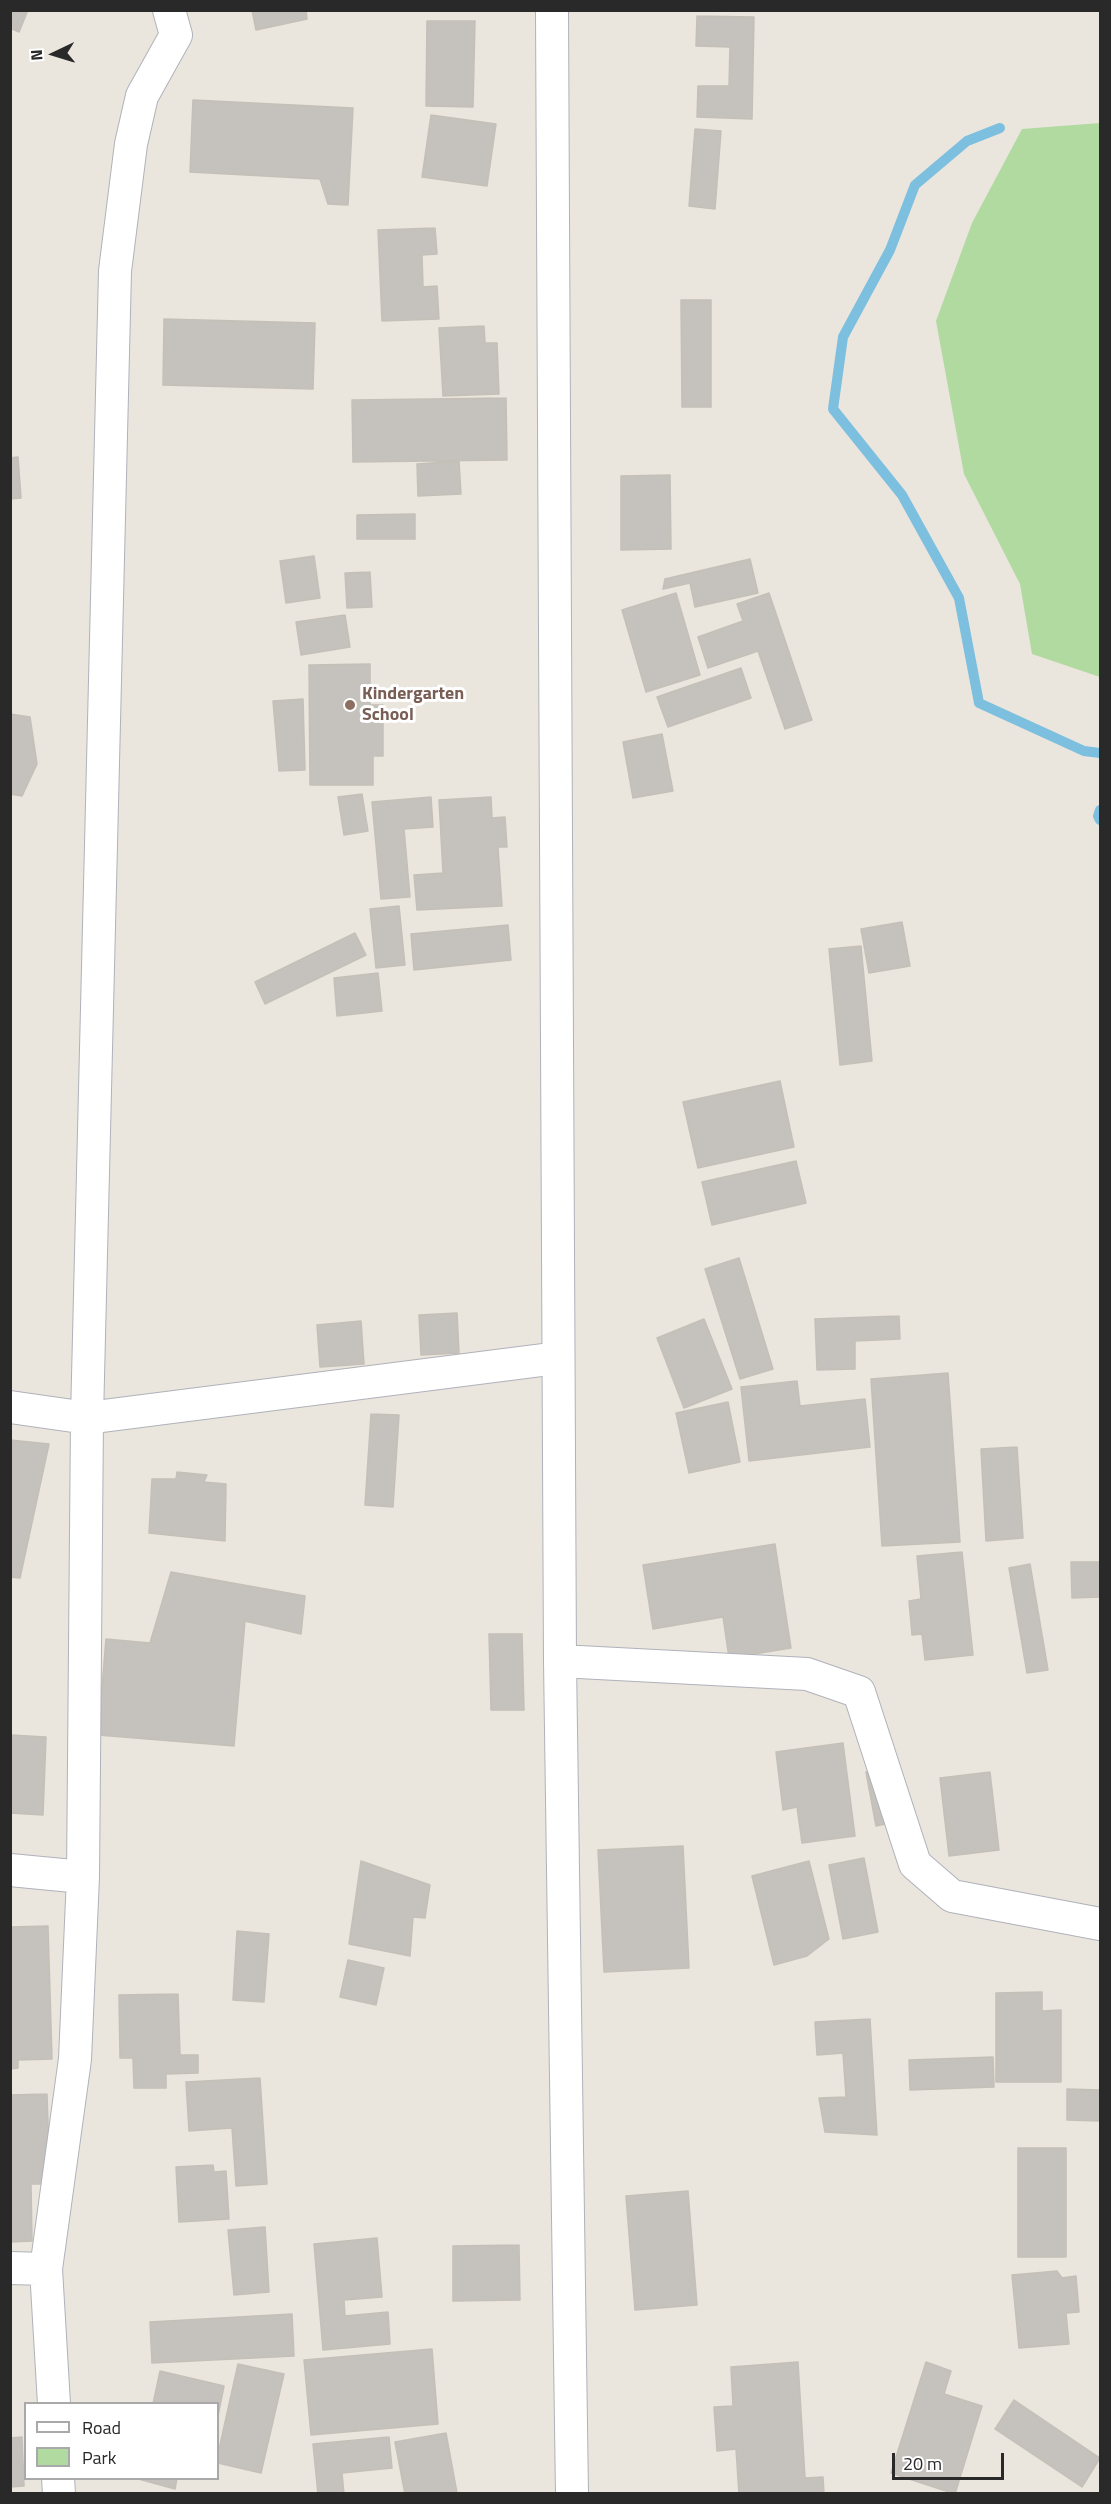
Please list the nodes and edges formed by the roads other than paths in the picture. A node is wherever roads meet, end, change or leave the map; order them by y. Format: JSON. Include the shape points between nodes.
{"nodes":[{"id":1,"x":169,"y":10,"type":"edge"},
{"id":2,"x":552,"y":10,"type":"edge"},
{"id":3,"x":558,"y":1358,"type":"junction"},
{"id":4,"x":10,"y":1407,"type":"edge"},
{"id":5,"x":87,"y":1418,"type":"junction"},
{"id":6,"x":560,"y":1661,"type":"junction"},
{"id":7,"x":10,"y":1870,"type":"edge"},
{"id":8,"x":83,"y":1877,"type":"junction"},
{"id":9,"x":1101,"y":1924,"type":"edge"},
{"id":10,"x":10,"y":2268,"type":"edge"},
{"id":11,"x":46,"y":2269,"type":"junction"},
{"id":12,"x":54,"y":2402,"type":"edge"},
{"id":13,"x":572,"y":2493,"type":"edge"}],
"edges":[{"from":1,"to":5,"type":"street","via":[[176,34],[142,96],[131,144],[115,272]]},
{"from":2,"to":3,"type":"street"},
{"from":3,"to":5,"type":"street"},
{"from":3,"to":6,"type":"street"},
{"from":4,"to":5,"type":"street"},
{"from":5,"to":8,"type":"street"},
{"from":6,"to":9,"type":"street","via":[[807,1674],[859,1692],[915,1864],[952,1896]]},
{"from":6,"to":13,"type":"street"},
{"from":7,"to":8,"type":"street"},
{"from":8,"to":11,"type":"street","via":[[75,2060]]},
{"from":10,"to":11,"type":"street"},
{"from":11,"to":12,"type":"street"}]}
